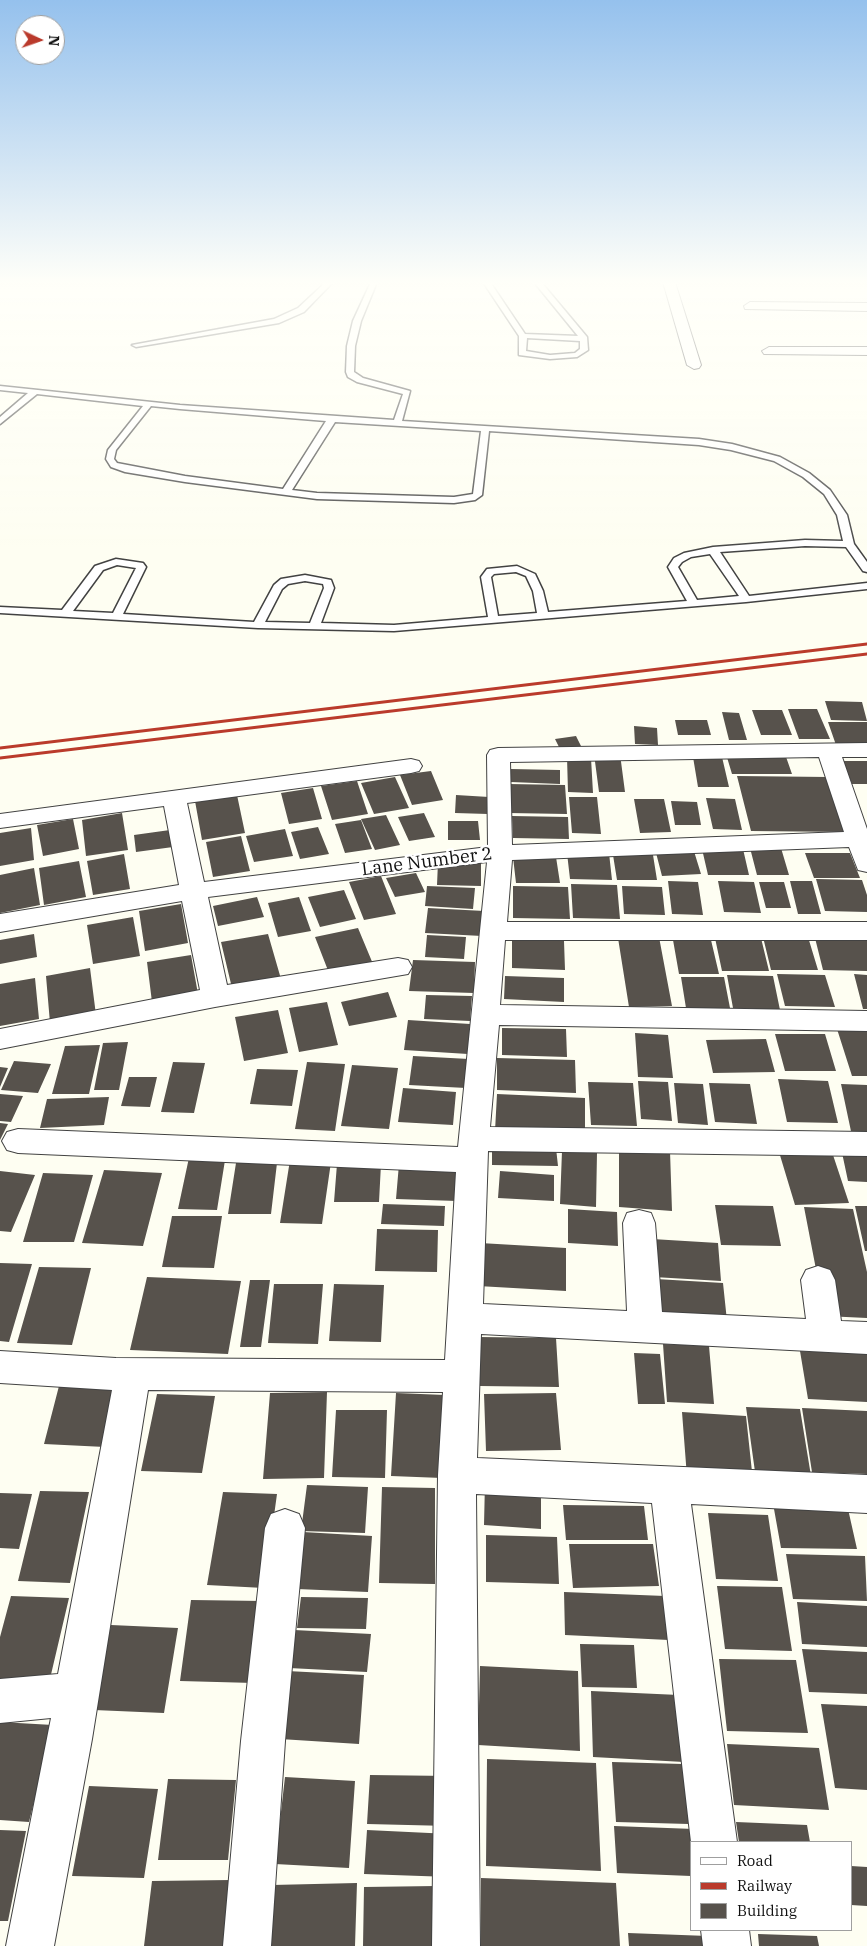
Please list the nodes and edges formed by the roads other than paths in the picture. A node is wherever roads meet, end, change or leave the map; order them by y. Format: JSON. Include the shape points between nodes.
{"nodes":[{"id":1,"x":350,"y":373,"type":"edge"},
{"id":2,"x":0,"y":388,"type":"edge"},
{"id":3,"x":34,"y":392,"type":"junction"},
{"id":4,"x":149,"y":404,"type":"junction"},
{"id":5,"x":5,"y":412,"type":"edge"},
{"id":6,"x":332,"y":419,"type":"junction"},
{"id":7,"x":0,"y":421,"type":"edge"},
{"id":8,"x":397,"y":424,"type":"junction"},
{"id":9,"x":485,"y":431,"type":"junction"},
{"id":10,"x":286,"y":492,"type":"junction"},
{"id":11,"x":849,"y":544,"type":"junction"},
{"id":12,"x":713,"y":550,"type":"junction"},
{"id":13,"x":867,"y":570,"type":"edge"},
{"id":14,"x":867,"y":586,"type":"edge"},
{"id":15,"x":746,"y":599,"type":"junction"},
{"id":16,"x":694,"y":602,"type":"junction"},
{"id":17,"x":0,"y":610,"type":"edge"},
{"id":18,"x":66,"y":614,"type":"junction"},
{"id":19,"x":543,"y":616,"type":"junction"},
{"id":20,"x":116,"y":617,"type":"junction"},
{"id":21,"x":494,"y":621,"type":"junction"},
{"id":22,"x":258,"y":625,"type":"junction"},
{"id":23,"x":314,"y":627,"type":"junction"},
{"id":24,"x":867,"y":750,"type":"edge"},
{"id":25,"x":828,"y":751,"type":"junction"},
{"id":26,"x":412,"y":766,"type":"dead end"},
{"id":27,"x":174,"y":796,"type":"junction"},
{"id":28,"x":0,"y":821,"type":"edge"},
{"id":29,"x":857,"y":839,"type":"junction"},
{"id":30,"x":500,"y":853,"type":"junction"},
{"id":31,"x":867,"y":864,"type":"edge"},
{"id":32,"x":194,"y":891,"type":"junction"},
{"id":33,"x":0,"y":923,"type":"edge"},
{"id":34,"x":867,"y":931,"type":"edge"},
{"id":35,"x":493,"y":932,"type":"junction"},
{"id":36,"x":398,"y":967,"type":"dead end"},
{"id":37,"x":215,"y":997,"type":"junction"},
{"id":38,"x":485,"y":1016,"type":"junction"},
{"id":39,"x":867,"y":1021,"type":"edge"},
{"id":40,"x":0,"y":1040,"type":"edge"},
{"id":41,"x":18,"y":1141,"type":"dead end"},
{"id":42,"x":867,"y":1144,"type":"edge"},
{"id":43,"x":474,"y":1149,"type":"junction"},
{"id":44,"x":639,"y":1223,"type":"dead end"},
{"id":45,"x":818,"y":1280,"type":"dead end"},
{"id":46,"x":464,"y":1318,"type":"junction"},
{"id":47,"x":646,"y":1327,"type":"junction"},
{"id":48,"x":826,"y":1336,"type":"junction"},
{"id":49,"x":867,"y":1338,"type":"edge"},
{"id":50,"x":0,"y":1368,"type":"edge"},
{"id":51,"x":133,"y":1374,"type":"junction"},
{"id":52,"x":462,"y":1376,"type":"junction"},
{"id":53,"x":456,"y":1475,"type":"junction"},
{"id":54,"x":669,"y":1485,"type":"junction"},
{"id":55,"x":867,"y":1494,"type":"edge"},
{"id":56,"x":285,"y":1528,"type":"dead end"},
{"id":57,"x":76,"y":1694,"type":"junction"},
{"id":58,"x":0,"y":1701,"type":"edge"},
{"id":59,"x":714,"y":1841,"type":"edge"},
{"id":60,"x":725,"y":1931,"type":"edge"},
{"id":61,"x":30,"y":1946,"type":"edge"},
{"id":62,"x":247,"y":1946,"type":"edge"},
{"id":63,"x":456,"y":1946,"type":"edge"},
{"id":64,"x":727,"y":1946,"type":"edge"}],
"edges":[{"from":1,"to":8,"type":"lane","via":[[360,380],[407,393]]},
{"from":2,"to":3,"type":"lane"},
{"from":3,"to":4,"type":"lane"},
{"from":3,"to":5,"type":"lane"},
{"from":4,"to":6,"type":"lane"},
{"from":4,"to":10,"type":"lane","via":[[112,450],[110,459],[114,465],[185,479]]},
{"from":5,"to":7,"type":"lane"},
{"from":6,"to":8,"type":"lane"},
{"from":6,"to":10,"type":"lane"},
{"from":8,"to":9,"type":"lane"},
{"from":9,"to":10,"type":"lane","via":[[477,495],[472,498],[393,499]]},
{"from":9,"to":11,"type":"lane","via":[[699,442],[763,454],[806,475],[827,492],[842,516]]},
{"from":11,"to":12,"type":"lane","via":[[805,543]]},
{"from":11,"to":13,"type":"lane"},
{"from":12,"to":15,"type":"lane"},
{"from":12,"to":16,"type":"lane","via":[[688,555],[673,567]]},
{"from":14,"to":15,"type":"lane"},
{"from":15,"to":16,"type":"lane"},
{"from":16,"to":19,"type":"lane"},
{"from":17,"to":18,"type":"lane"},
{"from":18,"to":20,"type":"lane"},
{"from":18,"to":20,"type":"lane","via":[[99,568],[116,562],[139,565],[136,581]]},
{"from":19,"to":21,"type":"lane"},
{"from":19,"to":21,"type":"lane","via":[[538,591],[530,574],[518,569],[497,570],[486,577]]},
{"from":20,"to":22,"type":"lane"},
{"from":21,"to":23,"type":"lane","via":[[394,628]]},
{"from":22,"to":23,"type":"lane"},
{"from":22,"to":23,"type":"lane","via":[[284,581],[305,578],[327,582],[329,588]]},
{"from":24,"to":25,"type":"street"},
{"from":25,"to":29,"type":"street"},
{"from":25,"to":30,"type":"street","via":[[498,755]]},
{"from":26,"to":27,"type":"street"},
{"from":27,"to":28,"type":"street"},
{"from":27,"to":32,"type":"street"},
{"from":29,"to":30,"type":"street","name":"Lane Number 2"},
{"from":29,"to":31,"type":"street"},
{"from":30,"to":32,"type":"street","name":"Lane Number 2"},
{"from":30,"to":35,"type":"street"},
{"from":32,"to":33,"type":"street","name":"Lane Number 2"},
{"from":32,"to":37,"type":"street"},
{"from":34,"to":35,"type":"street"},
{"from":35,"to":38,"type":"street"},
{"from":36,"to":37,"type":"street"},
{"from":37,"to":40,"type":"street"},
{"from":38,"to":39,"type":"street"},
{"from":38,"to":43,"type":"street"},
{"from":41,"to":43,"type":"street"},
{"from":42,"to":43,"type":"street"},
{"from":43,"to":46,"type":"street"},
{"from":44,"to":47,"type":"street"},
{"from":45,"to":48,"type":"street"},
{"from":46,"to":47,"type":"street"},
{"from":46,"to":52,"type":"street"},
{"from":47,"to":48,"type":"street"},
{"from":48,"to":49,"type":"street"},
{"from":50,"to":51,"type":"street"},
{"from":51,"to":52,"type":"street"},
{"from":51,"to":57,"type":"street"},
{"from":52,"to":53,"type":"street"},
{"from":53,"to":54,"type":"street"},
{"from":53,"to":63,"type":"street"},
{"from":54,"to":55,"type":"street"},
{"from":54,"to":59,"type":"street"},
{"from":56,"to":62,"type":"street","via":[[263,1741]]},
{"from":57,"to":58,"type":"street"},
{"from":57,"to":61,"type":"street"},
{"from":60,"to":64,"type":"street"}]}
